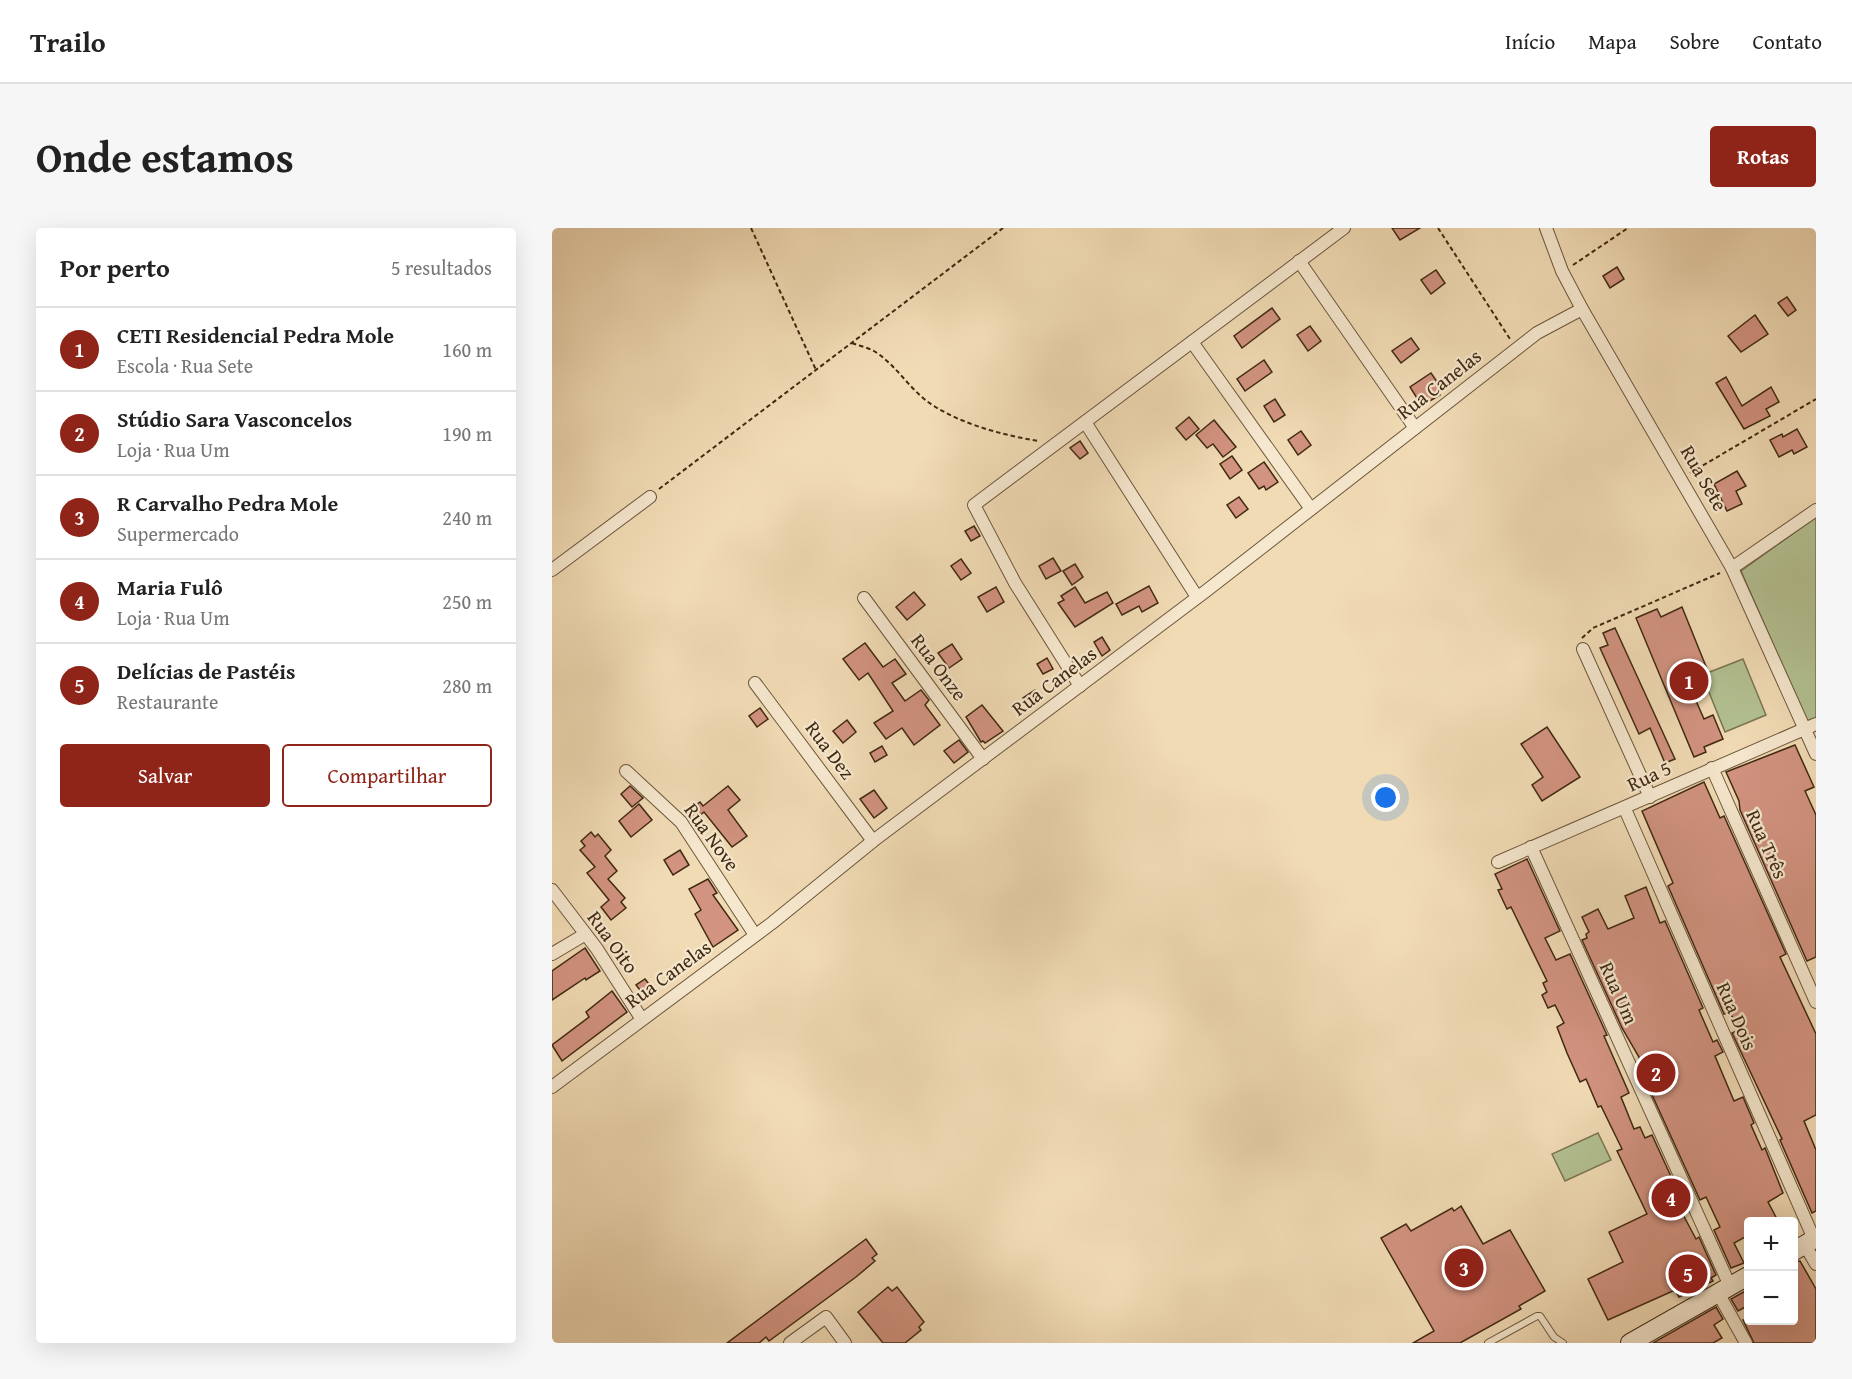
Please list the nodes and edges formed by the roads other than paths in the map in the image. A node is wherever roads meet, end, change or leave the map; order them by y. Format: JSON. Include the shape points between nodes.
{"nodes":[{"id":1,"x":1344,"y":228,"type":"edge"},
{"id":2,"x":1546,"y":228,"type":"edge"},
{"id":3,"x":1299,"y":261,"type":"junction"},
{"id":4,"x":1582,"y":309,"type":"junction"},
{"id":5,"x":1192,"y":342,"type":"junction"},
{"id":6,"x":1085,"y":422,"type":"junction"},
{"id":7,"x":1415,"y":428,"type":"junction"},
{"id":8,"x":650,"y":496,"type":"road end"},
{"id":9,"x":1311,"y":509,"type":"junction"},
{"id":10,"x":1816,"y":510,"type":"edge"},
{"id":11,"x":1732,"y":568,"type":"junction"},
{"id":12,"x":552,"y":570,"type":"edge"},
{"id":13,"x":1197,"y":597,"type":"junction"},
{"id":14,"x":864,"y":598,"type":"dead end"},
{"id":15,"x":1583,"y":649,"type":"road end"},
{"id":16,"x":755,"y":683,"type":"dead end"},
{"id":17,"x":1080,"y":686,"type":"junction"},
{"id":18,"x":1810,"y":726,"type":"edge"},
{"id":19,"x":1816,"y":754,"type":"edge"},
{"id":20,"x":983,"y":759,"type":"junction"},
{"id":21,"x":1712,"y":768,"type":"junction"},
{"id":22,"x":626,"y":771,"type":"dead end"},
{"id":23,"x":1650,"y":797,"type":"junction"},
{"id":24,"x":1625,"y":809,"type":"junction"},
{"id":25,"x":873,"y":841,"type":"junction"},
{"id":26,"x":1531,"y":847,"type":"junction"},
{"id":27,"x":1498,"y":862,"type":"dead end"},
{"id":28,"x":552,"y":890,"type":"edge"},
{"id":29,"x":755,"y":934,"type":"junction"},
{"id":30,"x":584,"y":935,"type":"junction"},
{"id":31,"x":552,"y":954,"type":"edge"},
{"id":32,"x":1816,"y":1002,"type":"edge"},
{"id":33,"x":641,"y":1018,"type":"junction"},
{"id":34,"x":552,"y":1087,"type":"edge"},
{"id":35,"x":1807,"y":1243,"type":"edge"},
{"id":36,"x":1816,"y":1264,"type":"edge"},
{"id":37,"x":1744,"y":1279,"type":"edge"},
{"id":38,"x":1724,"y":1290,"type":"junction"},
{"id":39,"x":1633,"y":1342,"type":"edge"},
{"id":40,"x":790,"y":1343,"type":"edge"},
{"id":41,"x":845,"y":1343,"type":"edge"},
{"id":42,"x":1488,"y":1343,"type":"edge"},
{"id":43,"x":1563,"y":1343,"type":"edge"},
{"id":44,"x":1746,"y":1343,"type":"edge"}],
"edges":[{"from":1,"to":3,"type":"street"},
{"from":2,"to":4,"type":"street","name":"Rua Sete"},
{"from":3,"to":5,"type":"street"},
{"from":3,"to":7,"type":"street"},
{"from":4,"to":7,"type":"street","name":"Rua Canelas","via":[[1537,333]]},
{"from":4,"to":11,"type":"street","name":"Rua Sete"},
{"from":5,"to":6,"type":"street"},
{"from":5,"to":9,"type":"street"},
{"from":6,"to":13,"type":"street"},
{"from":6,"to":17,"type":"street","via":[[975,505],[1016,583]]},
{"from":7,"to":9,"type":"street","name":"Rua Canelas"},
{"from":8,"to":12,"type":"street"},
{"from":9,"to":13,"type":"street","name":"Rua Canelas"},
{"from":10,"to":11,"type":"street"},
{"from":11,"to":18,"type":"street","name":"Rua Sete"},
{"from":13,"to":17,"type":"street","name":"Rua Canelas"},
{"from":14,"to":20,"type":"street","name":"Rua Onze"},
{"from":15,"to":23,"type":"street"},
{"from":16,"to":25,"type":"street","name":"Rua Dez"},
{"from":17,"to":20,"type":"street","name":"Rua Canelas"},
{"from":18,"to":19,"type":"street","name":"Rua Sete"},
{"from":18,"to":21,"type":"street","name":"Rua 5"},
{"from":20,"to":25,"type":"street","name":"Rua Canelas"},
{"from":21,"to":23,"type":"street","name":"Rua 5"},
{"from":21,"to":32,"type":"street","name":"Rua Três"},
{"from":22,"to":29,"type":"street","name":"Rua Nove","via":[[681,822]]},
{"from":23,"to":24,"type":"street","name":"Rua 5"},
{"from":24,"to":26,"type":"street","name":"Rua 5"},
{"from":24,"to":35,"type":"street","name":"Rua Dois"},
{"from":25,"to":29,"type":"street","name":"Rua Canelas"},
{"from":26,"to":27,"type":"street","name":"Rua 5"},
{"from":26,"to":38,"type":"street","name":"Rua Um"},
{"from":28,"to":30,"type":"street","name":"Rua Oito"},
{"from":29,"to":33,"type":"street","name":"Rua Canelas"},
{"from":30,"to":31,"type":"street"},
{"from":30,"to":33,"type":"street","name":"Rua Oito"},
{"from":33,"to":34,"type":"street","name":"Rua Canelas"},
{"from":35,"to":36,"type":"street","name":"Rua Dois"},
{"from":37,"to":38,"type":"street"},
{"from":38,"to":39,"type":"street"},
{"from":38,"to":44,"type":"street","name":"Rua Um"},
{"from":40,"to":41,"type":"street","via":[[825,1317]]},
{"from":42,"to":43,"type":"lane","via":[[1537,1316]]}]}
